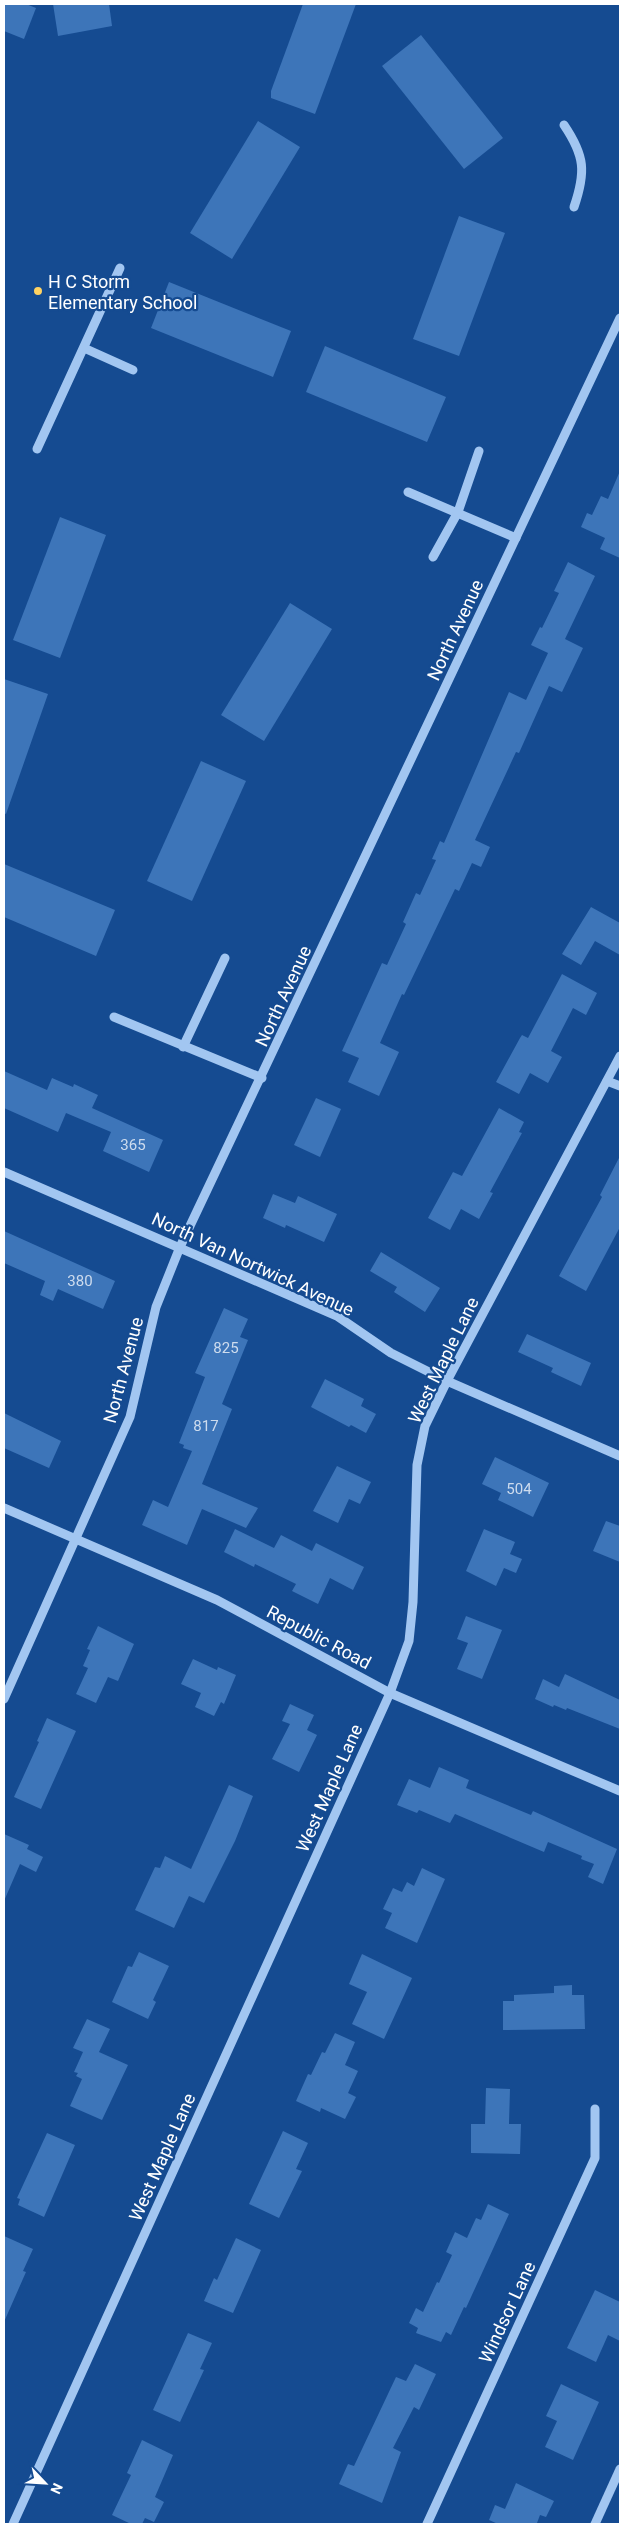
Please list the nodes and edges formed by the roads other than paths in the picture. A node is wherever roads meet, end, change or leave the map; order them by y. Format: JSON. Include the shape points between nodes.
{"nodes":[{"id":1,"x":564,"y":125,"type":"dead end"},
{"id":2,"x":574,"y":207,"type":"dead end"},
{"id":3,"x":120,"y":268,"type":"dead end"},
{"id":4,"x":620,"y":318,"type":"edge"},
{"id":5,"x":84,"y":348,"type":"junction"},
{"id":6,"x":133,"y":370,"type":"dead end"},
{"id":7,"x":37,"y":449,"type":"dead end"},
{"id":8,"x":479,"y":451,"type":"dead end"},
{"id":9,"x":408,"y":492,"type":"dead end"},
{"id":10,"x":458,"y":512,"type":"junction"},
{"id":11,"x":516,"y":538,"type":"junction"},
{"id":12,"x":433,"y":556,"type":"dead end"},
{"id":13,"x":225,"y":958,"type":"dead end"},
{"id":14,"x":114,"y":1017,"type":"dead end"},
{"id":15,"x":183,"y":1047,"type":"junction"},
{"id":16,"x":620,"y":1056,"type":"edge"},
{"id":17,"x":262,"y":1078,"type":"junction"},
{"id":18,"x":607,"y":1081,"type":"junction"},
{"id":19,"x":620,"y":1086,"type":"edge"},
{"id":20,"x":4,"y":1172,"type":"edge"},
{"id":21,"x":180,"y":1247,"type":"junction"},
{"id":22,"x":447,"y":1381,"type":"junction"},
{"id":23,"x":620,"y":1456,"type":"edge"},
{"id":24,"x":4,"y":1508,"type":"edge"},
{"id":25,"x":77,"y":1540,"type":"junction"},
{"id":26,"x":390,"y":1693,"type":"junction"},
{"id":27,"x":4,"y":1699,"type":"edge"},
{"id":28,"x":620,"y":1791,"type":"edge"},
{"id":29,"x":595,"y":2109,"type":"dead end"},
{"id":30,"x":620,"y":2469,"type":"edge"},
{"id":31,"x":13,"y":2524,"type":"edge"},
{"id":32,"x":427,"y":2524,"type":"edge"},
{"id":33,"x":595,"y":2524,"type":"edge"}],
"edges":[{"from":1,"to":2,"type":"street","via":[[583,162],[581,187]]},
{"from":3,"to":5,"type":"street"},
{"from":4,"to":11,"type":"street","name":"North Avenue"},
{"from":5,"to":6,"type":"street"},
{"from":5,"to":7,"type":"street"},
{"from":8,"to":10,"type":"street"},
{"from":9,"to":10,"type":"street"},
{"from":10,"to":11,"type":"street"},
{"from":10,"to":12,"type":"street"},
{"from":11,"to":17,"type":"street","name":"North Avenue"},
{"from":13,"to":15,"type":"street"},
{"from":14,"to":15,"type":"street"},
{"from":15,"to":17,"type":"street"},
{"from":16,"to":18,"type":"street","name":"West Maple Lane"},
{"from":17,"to":21,"type":"street","name":"North Avenue"},
{"from":18,"to":19,"type":"street"},
{"from":18,"to":22,"type":"street","name":"West Maple Lane"},
{"from":20,"to":21,"type":"street","name":"North Van Nortwick Avenue"},
{"from":21,"to":22,"type":"street","name":"North Van Nortwick Avenue","via":[[337,1316],[391,1353]]},
{"from":21,"to":25,"type":"street","name":"North Avenue","via":[[156,1307],[130,1417]]},
{"from":22,"to":23,"type":"street","name":"North Van Nortwick Avenue"},
{"from":22,"to":26,"type":"street","name":"West Maple Lane","via":[[425,1426],[417,1465],[409,1641]]},
{"from":24,"to":25,"type":"street","name":"Republic Road"},
{"from":25,"to":26,"type":"street","name":"Republic Road","via":[[217,1600]]},
{"from":25,"to":27,"type":"street","name":"North Avenue"},
{"from":26,"to":28,"type":"street","name":"Republic Road"},
{"from":26,"to":31,"type":"street","name":"West Maple Lane"},
{"from":29,"to":32,"type":"street","name":"Windsor Lane","via":[[595,2158]]},
{"from":30,"to":33,"type":"street"}]}
